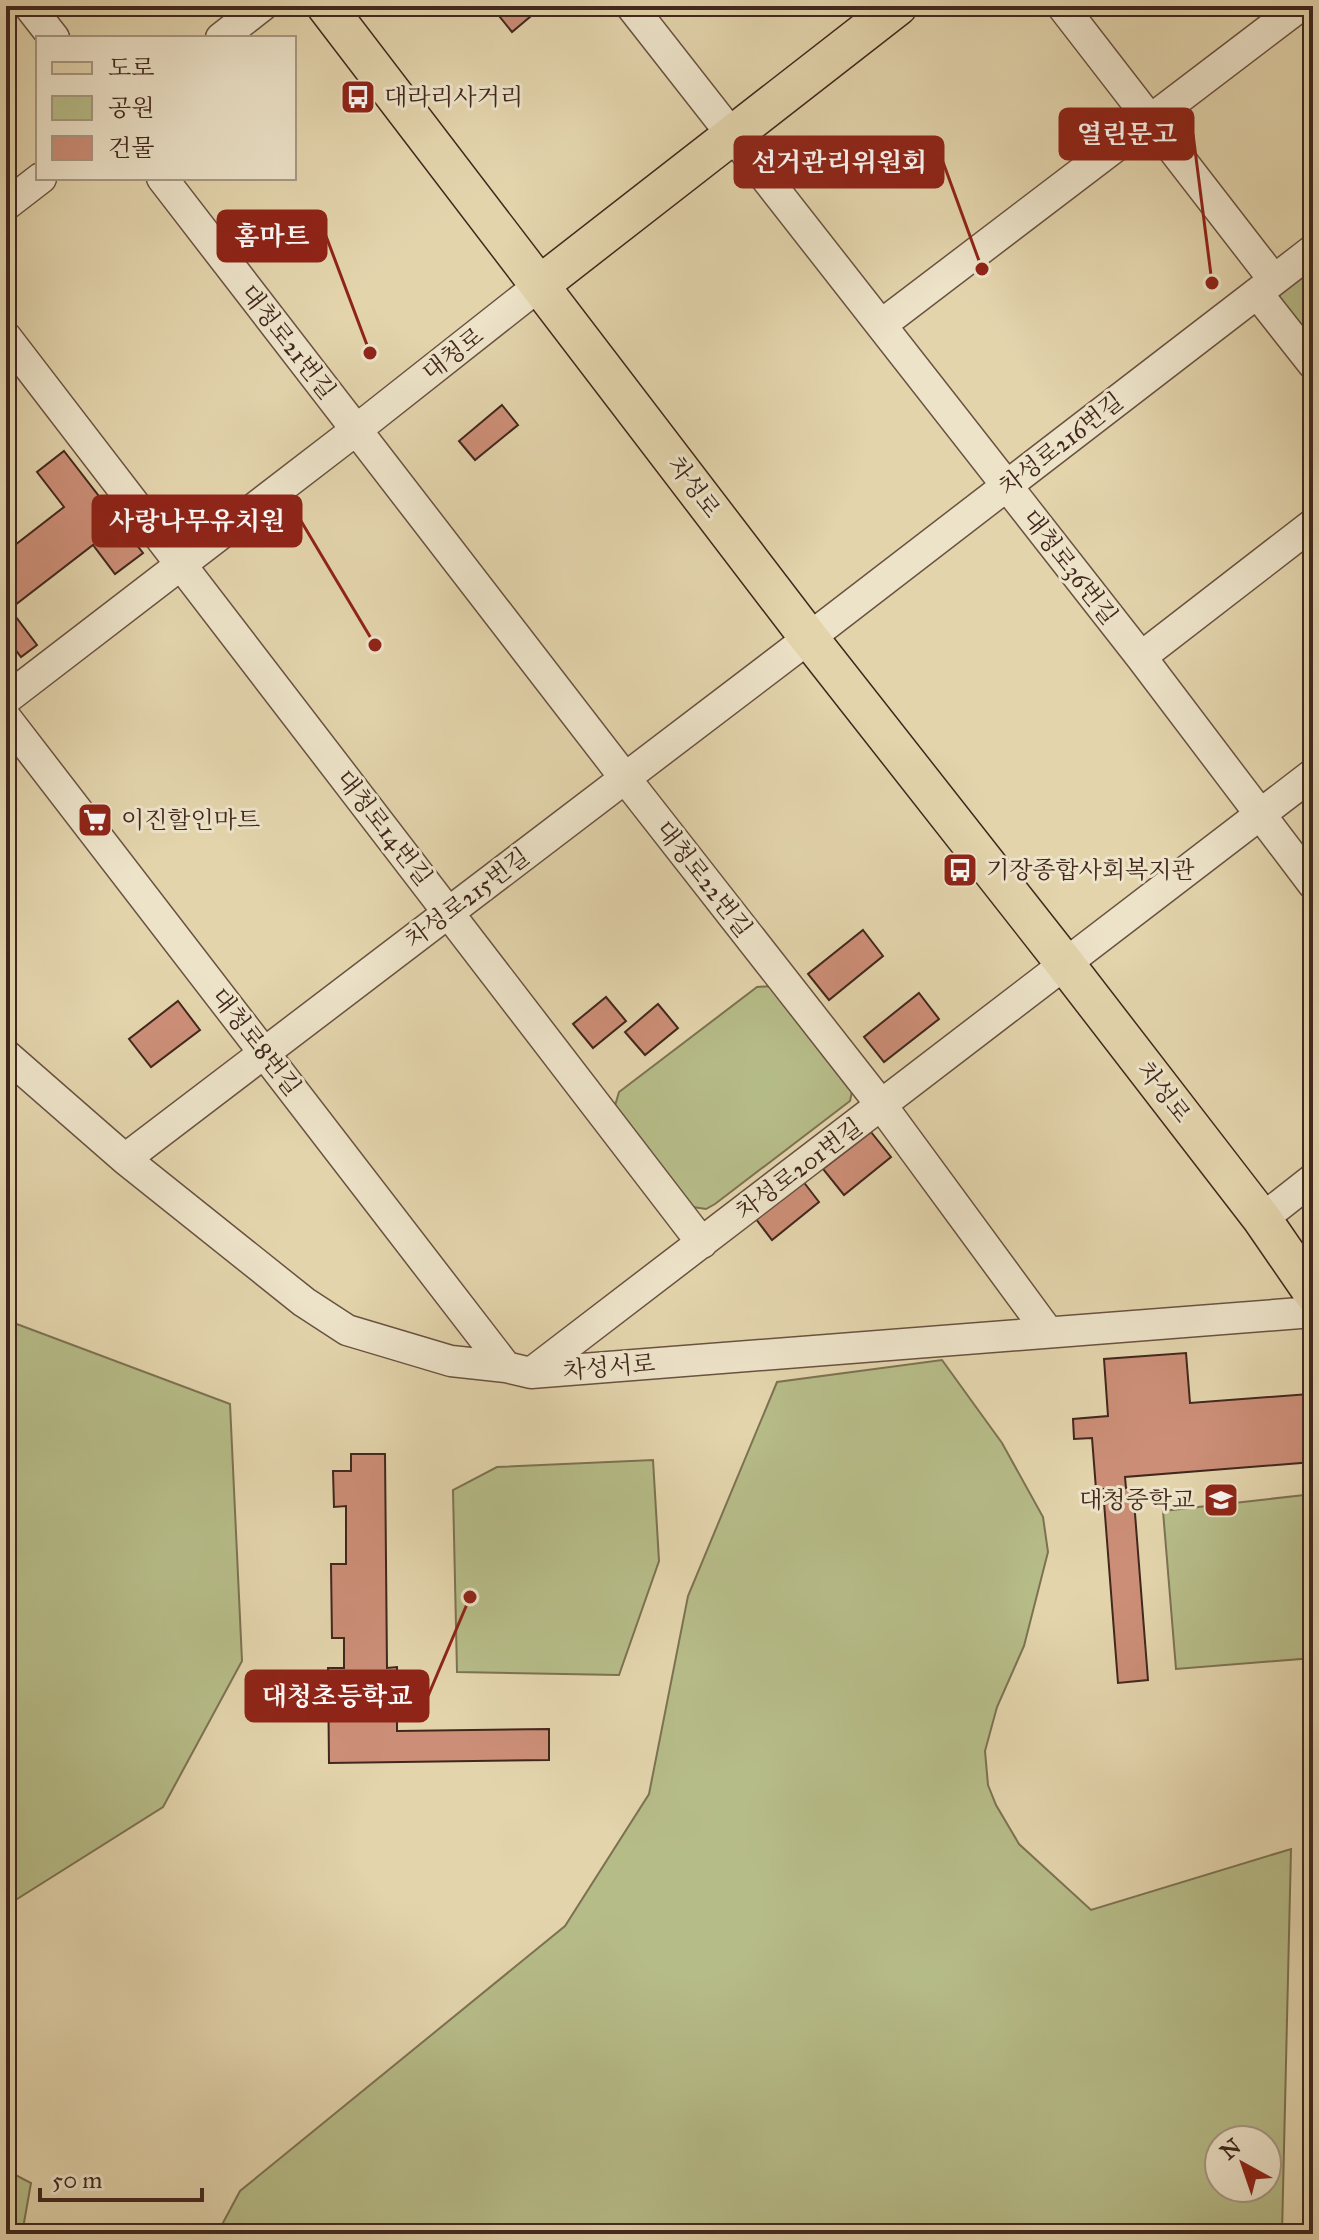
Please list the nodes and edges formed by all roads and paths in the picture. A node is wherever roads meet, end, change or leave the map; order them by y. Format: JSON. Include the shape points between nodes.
{"nodes":[{"id":1,"x":29,"y":6,"type":"edge"},
{"id":2,"x":262,"y":6,"type":"edge"},
{"id":3,"x":326,"y":6,"type":"edge"},
{"id":4,"x":631,"y":6,"type":"edge"},
{"id":5,"x":898,"y":6,"type":"edge"},
{"id":6,"x":1062,"y":6,"type":"edge"},
{"id":7,"x":1300,"y":6,"type":"edge"},
{"id":8,"x":52,"y":36,"type":"edge"},
{"id":9,"x":224,"y":36,"type":"edge"},
{"id":10,"x":1149,"y":119,"type":"junction"},
{"id":11,"x":732,"y":135,"type":"junction"},
{"id":12,"x":38,"y":180,"type":"edge"},
{"id":13,"x":164,"y":180,"type":"edge"},
{"id":14,"x":6,"y":205,"type":"edge"},
{"id":15,"x":1313,"y":250,"type":"edge"},
{"id":16,"x":541,"y":284,"type":"junction"},
{"id":17,"x":1265,"y":286,"type":"junction"},
{"id":18,"x":881,"y":325,"type":"junction"},
{"id":19,"x":6,"y":337,"type":"edge"},
{"id":20,"x":1313,"y":364,"type":"edge"},
{"id":21,"x":356,"y":430,"type":"junction"},
{"id":22,"x":1007,"y":485,"type":"junction"},
{"id":23,"x":1313,"y":524,"type":"edge"},
{"id":24,"x":181,"y":566,"type":"junction"},
{"id":25,"x":809,"y":638,"type":"junction"},
{"id":26,"x":1141,"y":657,"type":"junction"},
{"id":27,"x":6,"y":699,"type":"edge"},
{"id":28,"x":6,"y":718,"type":"edge"},
{"id":29,"x":1313,"y":774,"type":"edge"},
{"id":30,"x":625,"y":778,"type":"junction"},
{"id":31,"x":1260,"y":815,"type":"junction"},
{"id":32,"x":1313,"y":884,"type":"edge"},
{"id":33,"x":449,"y":912,"type":"junction"},
{"id":34,"x":1066,"y":965,"type":"junction"},
{"id":35,"x":265,"y":1053,"type":"junction"},
{"id":36,"x":6,"y":1055,"type":"edge"},
{"id":37,"x":882,"y":1106,"type":"junction"},
{"id":38,"x":125,"y":1159,"type":"junction"},
{"id":39,"x":1313,"y":1179,"type":"edge"},
{"id":40,"x":1262,"y":1219,"type":"junction"},
{"id":41,"x":702,"y":1243,"type":"junction"},
{"id":42,"x":1313,"y":1293,"type":"edge"},
{"id":43,"x":1313,"y":1312,"type":"edge"},
{"id":44,"x":1048,"y":1332,"type":"junction"},
{"id":45,"x":518,"y":1370,"type":"junction"}],
"edges":[{"from":1,"to":8,"type":"street"},
{"from":2,"to":9,"type":"street"},
{"from":3,"to":16,"type":"main road","name":"차성로"},
{"from":4,"to":11,"type":"street","name":"대청로36번길"},
{"from":5,"to":11,"type":"main road","name":"대청로"},
{"from":6,"to":10,"type":"street"},
{"from":7,"to":10,"type":"street"},
{"from":10,"to":17,"type":"street"},
{"from":10,"to":18,"type":"street"},
{"from":11,"to":16,"type":"main road","name":"대청로"},
{"from":11,"to":18,"type":"street","name":"대청로36번길"},
{"from":12,"to":14,"type":"street"},
{"from":13,"to":21,"type":"street","name":"대청로21번길"},
{"from":15,"to":17,"type":"street","name":"차성로216번길"},
{"from":16,"to":21,"type":"street","name":"대청로"},
{"from":16,"to":25,"type":"main road","name":"차성로"},
{"from":17,"to":20,"type":"street"},
{"from":17,"to":22,"type":"street","name":"차성로216번길"},
{"from":18,"to":22,"type":"street","name":"대청로36번길"},
{"from":19,"to":24,"type":"street","name":"대청로14번길"},
{"from":21,"to":24,"type":"street","name":"대청로"},
{"from":21,"to":30,"type":"street","name":"대청로22번길"},
{"from":22,"to":25,"type":"street","name":"차성로216번길"},
{"from":22,"to":26,"type":"street","name":"대청로36번길"},
{"from":23,"to":26,"type":"street"},
{"from":24,"to":27,"type":"street","name":"대청로"},
{"from":24,"to":33,"type":"street","name":"대청로14번길"},
{"from":25,"to":30,"type":"street","name":"차성로215번길"},
{"from":25,"to":34,"type":"main road","name":"차성로"},
{"from":26,"to":31,"type":"street","name":"대청로36번길"},
{"from":28,"to":35,"type":"street","name":"대청로8번길"},
{"from":29,"to":31,"type":"street"},
{"from":30,"to":33,"type":"street","name":"차성로215번길"},
{"from":30,"to":37,"type":"street","name":"대청로22번길"},
{"from":31,"to":32,"type":"street","name":"대청로36번길"},
{"from":31,"to":34,"type":"street"},
{"from":33,"to":35,"type":"street","name":"차성로215번길"},
{"from":33,"to":41,"type":"street","name":"대청로14번길"},
{"from":34,"to":37,"type":"street","name":"차성로201번길"},
{"from":34,"to":40,"type":"main road","name":"차성로"},
{"from":35,"to":38,"type":"street","name":"차성로215번길"},
{"from":35,"to":45,"type":"street","name":"대청로8번길"},
{"from":36,"to":38,"type":"street","name":"차성서로"},
{"from":37,"to":41,"type":"street","name":"차성로201번길"},
{"from":37,"to":44,"type":"street","name":"대청로22번길"},
{"from":38,"to":45,"type":"street","name":"차성서로","via":[[304,1302],[347,1330],[451,1361]]},
{"from":39,"to":40,"type":"street"},
{"from":40,"to":42,"type":"main road","name":"차성로"},
{"from":41,"to":45,"type":"street","name":"차성로201번길"},
{"from":43,"to":44,"type":"street","name":"차성서로"},
{"from":44,"to":45,"type":"street","name":"차성서로"}]}
